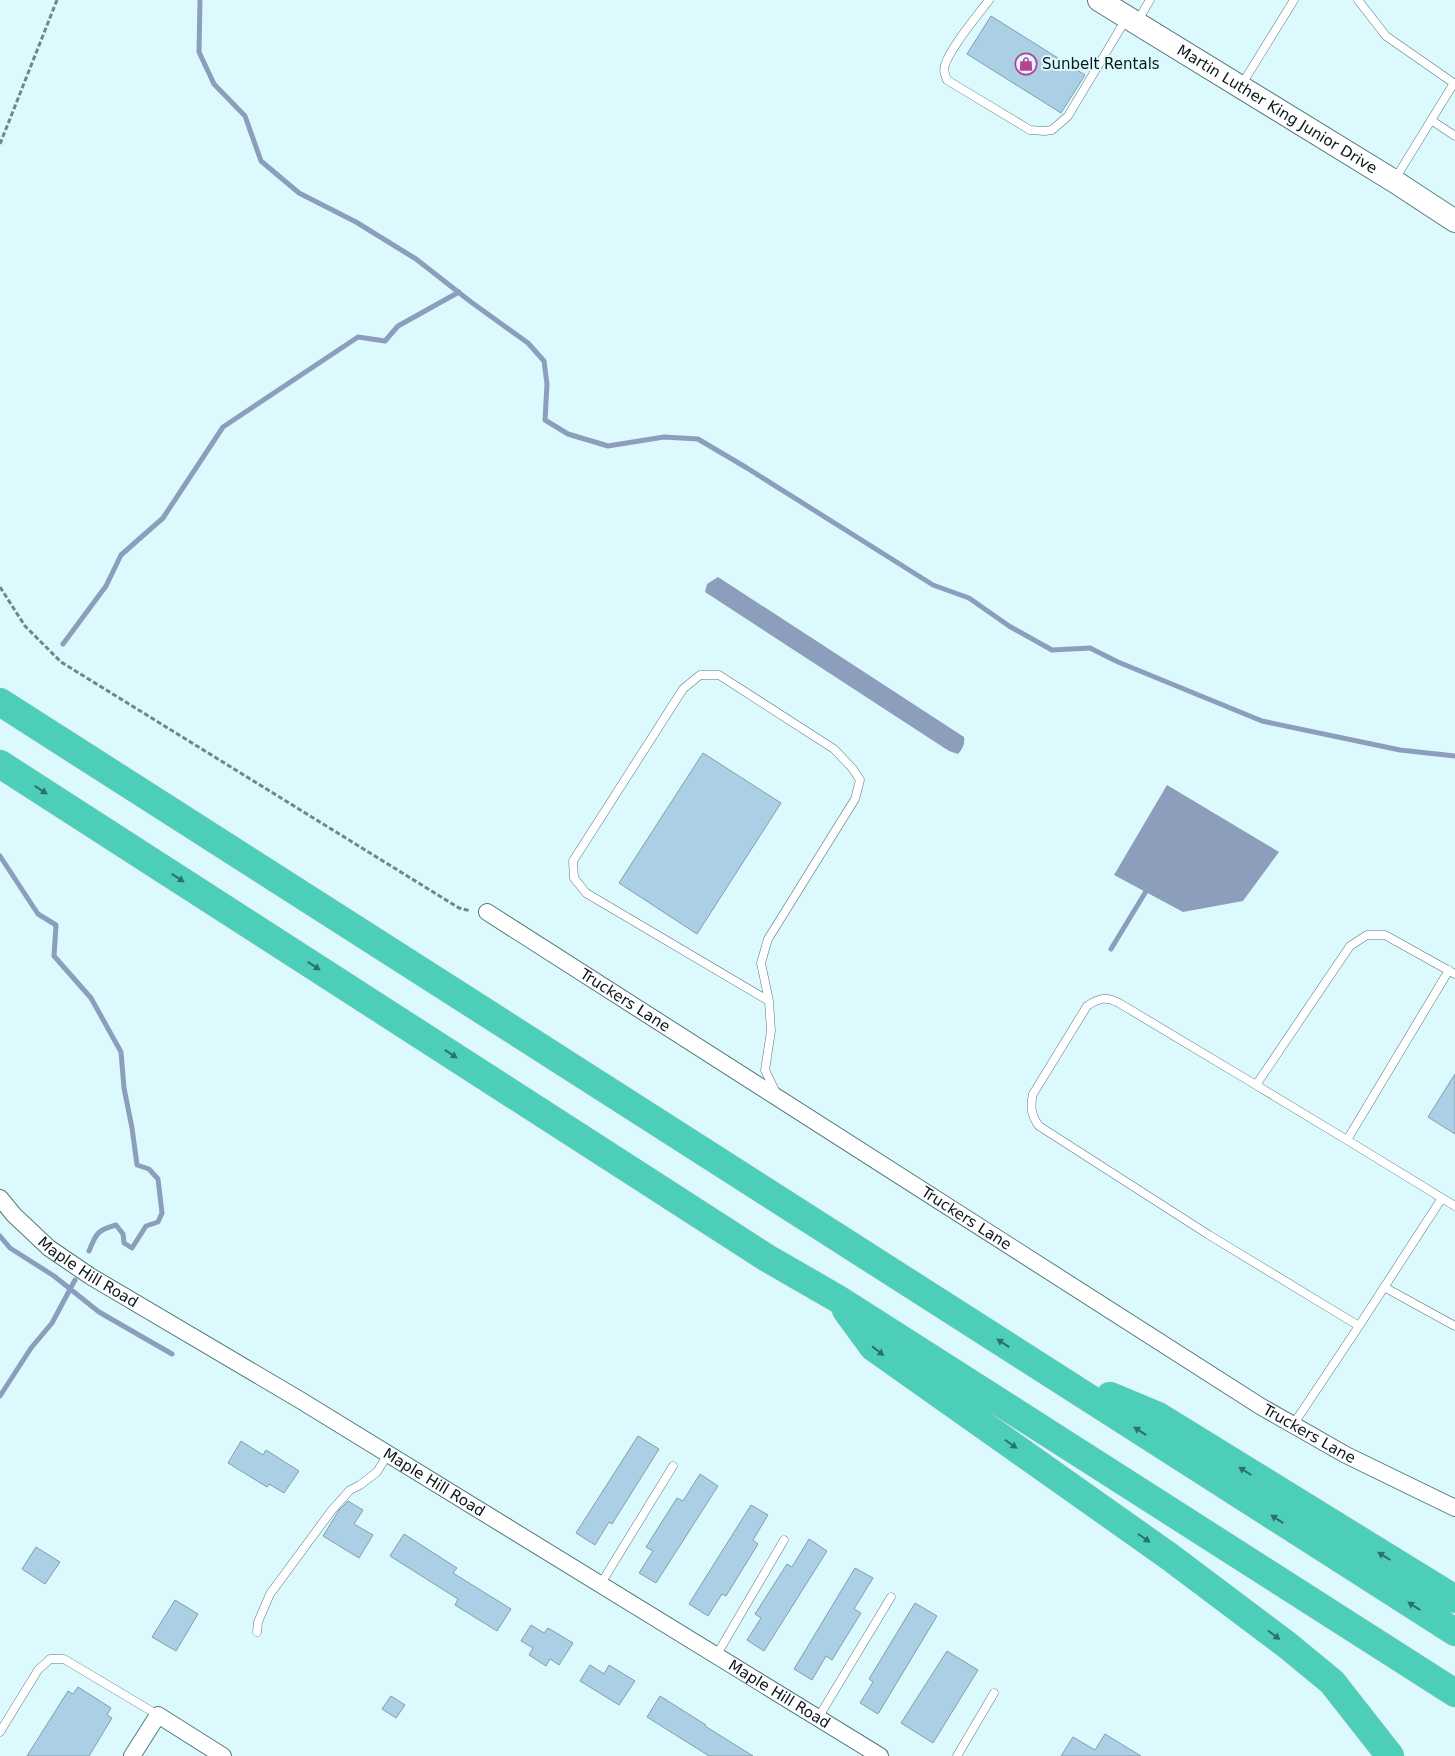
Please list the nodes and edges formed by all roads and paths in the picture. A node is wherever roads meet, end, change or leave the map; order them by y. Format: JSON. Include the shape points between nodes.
{"nodes":[{"id":1,"x":57,"y":0,"type":"edge"},
{"id":2,"x":989,"y":0,"type":"edge"},
{"id":3,"x":1099,"y":0,"type":"edge"},
{"id":4,"x":1150,"y":0,"type":"edge"},
{"id":5,"x":1294,"y":0,"type":"edge"},
{"id":6,"x":1358,"y":0,"type":"edge"},
{"id":7,"x":1131,"y":20,"type":"junction"},
{"id":8,"x":1454,"y":83,"type":"edge"},
{"id":9,"x":1240,"y":88,"type":"junction"},
{"id":10,"x":1431,"y":120,"type":"junction"},
{"id":11,"x":1455,"y":136,"type":"edge"},
{"id":12,"x":0,"y":144,"type":"edge"},
{"id":13,"x":1394,"y":181,"type":"junction"},
{"id":14,"x":1455,"y":221,"type":"edge"},
{"id":15,"x":0,"y":587,"type":"edge"},
{"id":16,"x":0,"y":702,"type":"edge"},
{"id":17,"x":0,"y":764,"type":"edge"},
{"id":18,"x":487,"y":912,"type":"joint"},
{"id":19,"x":1452,"y":972,"type":"edge"},
{"id":20,"x":769,"y":1001,"type":"junction"},
{"id":21,"x":1256,"y":1085,"type":"junction"},
{"id":22,"x":779,"y":1099,"type":"junction"},
{"id":23,"x":1347,"y":1140,"type":"junction"},
{"id":24,"x":0,"y":1198,"type":"edge"},
{"id":25,"x":1442,"y":1198,"type":"junction"},
{"id":26,"x":1455,"y":1206,"type":"edge"},
{"id":27,"x":1384,"y":1287,"type":"junction"},
{"id":28,"x":838,"y":1298,"type":"junction"},
{"id":29,"x":1359,"y":1326,"type":"junction"},
{"id":30,"x":1455,"y":1326,"type":"edge"},
{"id":31,"x":1034,"y":1363,"type":"junction"},
{"id":32,"x":1293,"y":1425,"type":"junction"},
{"id":33,"x":388,"y":1454,"type":"junction"},
{"id":34,"x":673,"y":1466,"type":"dead end"},
{"id":35,"x":1455,"y":1508,"type":"edge"},
{"id":36,"x":784,"y":1540,"type":"dead end"},
{"id":37,"x":600,"y":1585,"type":"junction"},
{"id":38,"x":891,"y":1597,"type":"dead end"},
{"id":39,"x":1455,"y":1599,"type":"edge"},
{"id":40,"x":257,"y":1632,"type":"dead end"},
{"id":41,"x":1455,"y":1632,"type":"edge"},
{"id":42,"x":716,"y":1656,"type":"junction"},
{"id":43,"x":994,"y":1693,"type":"dead end"},
{"id":44,"x":1455,"y":1693,"type":"edge"},
{"id":45,"x":158,"y":1715,"type":"junction"},
{"id":46,"x":818,"y":1718,"type":"junction"},
{"id":47,"x":0,"y":1732,"type":"edge"},
{"id":48,"x":132,"y":1756,"type":"edge"},
{"id":49,"x":223,"y":1756,"type":"edge"},
{"id":50,"x":880,"y":1756,"type":"edge"},
{"id":51,"x":957,"y":1756,"type":"edge"},
{"id":52,"x":1390,"y":1756,"type":"edge"}],
"edges":[{"from":1,"to":12,"type":"path"},
{"from":2,"to":7,"type":"lane","via":[[957,43],[944,72],[947,80],[1030,130],[1052,130],[1068,116]]},
{"from":3,"to":7,"type":"main road","name":"Martin Luther King Junior Drive"},
{"from":4,"to":7,"type":"lane"},
{"from":5,"to":9,"type":"lane"},
{"from":6,"to":8,"type":"lane","via":[[1386,36]]},
{"from":7,"to":9,"type":"main road","name":"Martin Luther King Junior Drive"},
{"from":8,"to":10,"type":"lane"},
{"from":9,"to":13,"type":"main road","name":"Martin Luther King Junior Drive"},
{"from":10,"to":11,"type":"lane"},
{"from":10,"to":13,"type":"lane"},
{"from":13,"to":14,"type":"main road","name":"Martin Luther King Junior Drive"},
{"from":15,"to":18,"type":"path","via":[[25,626],[61,662],[459,908]]},
{"from":31,"to":16,"type":"highway","one_way":true},
{"from":17,"to":28,"type":"highway","one_way":true,"via":[[767,1258]]},
{"from":18,"to":22,"type":"street","name":"Truckers Lane"},
{"from":19,"to":21,"type":"lane","via":[[1385,936],[1367,935],[1350,946]]},
{"from":19,"to":23,"type":"lane"},
{"from":20,"to":20,"type":"lane","via":[[761,963],[768,939],[855,799],[860,780],[834,749],[719,675],[700,675],[682,689],[574,861],[574,878],[586,893]]},
{"from":20,"to":22,"type":"lane","via":[[771,1031],[765,1070]]},
{"from":21,"to":23,"type":"lane"},
{"from":21,"to":29,"type":"lane","via":[[1119,1003],[1101,998],[1087,1006],[1039,1082],[1030,1103],[1032,1116],[1039,1126]]},
{"from":22,"to":32,"type":"street","name":"Truckers Lane"},
{"from":23,"to":25,"type":"lane"},
{"from":24,"to":33,"type":"street","name":"Maple Hill Road","via":[[49,1248],[90,1276]]},
{"from":25,"to":26,"type":"lane"},
{"from":25,"to":27,"type":"lane"},
{"from":27,"to":29,"type":"lane"},
{"from":27,"to":30,"type":"lane"},
{"from":28,"to":44,"type":"highway"},
{"from":28,"to":52,"type":"highway","one_way":true,"via":[[873,1347],[1170,1557],[1332,1682]]},
{"from":29,"to":32,"type":"lane"},
{"from":39,"to":31,"type":"highway","one_way":true,"via":[[1158,1416]]},
{"from":41,"to":31,"type":"highway","one_way":true},
{"from":32,"to":35,"type":"street","name":"Truckers Lane","via":[[1346,1455]]},
{"from":33,"to":37,"type":"street","name":"Maple Hill Road"},
{"from":33,"to":40,"type":"lane","via":[[377,1472],[350,1490],[332,1510],[270,1594]]},
{"from":34,"to":37,"type":"lane"},
{"from":36,"to":42,"type":"lane"},
{"from":37,"to":42,"type":"street","name":"Maple Hill Road"},
{"from":38,"to":46,"type":"lane"},
{"from":42,"to":46,"type":"street","name":"Maple Hill Road"},
{"from":43,"to":51,"type":"lane"},
{"from":45,"to":47,"type":"lane","via":[[64,1659],[50,1659],[38,1670]]},
{"from":45,"to":48,"type":"street"},
{"from":45,"to":49,"type":"street"},
{"from":46,"to":50,"type":"street","name":"Maple Hill Road"}]}
